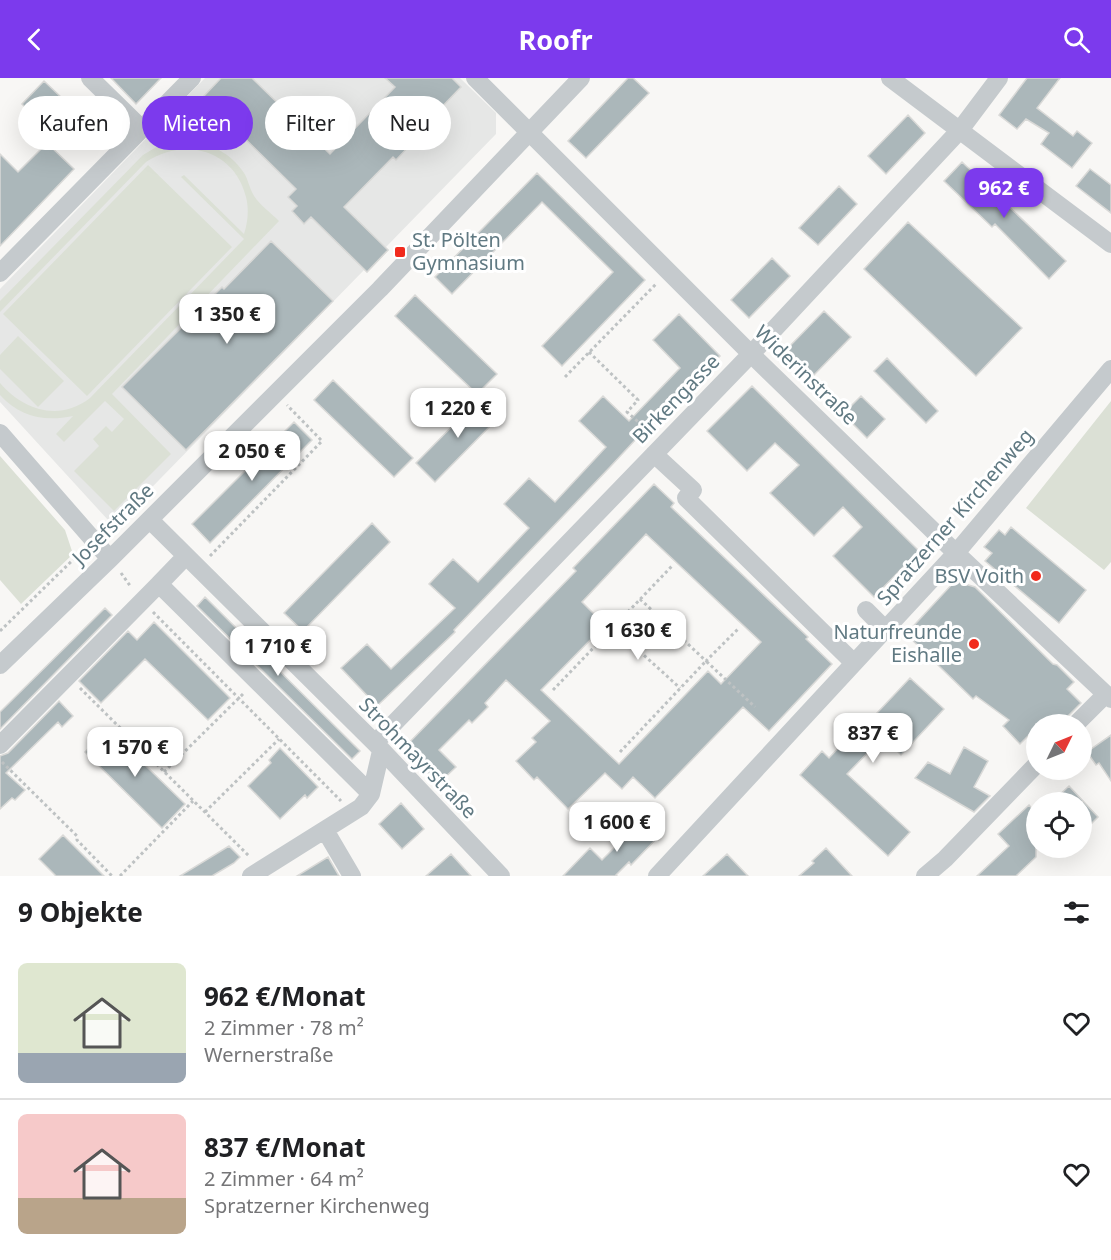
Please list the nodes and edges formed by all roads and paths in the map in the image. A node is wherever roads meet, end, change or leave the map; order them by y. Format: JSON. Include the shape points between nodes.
{"nodes":[{"id":1,"x":90,"y":78,"type":"edge"},
{"id":2,"x":192,"y":78,"type":"edge"},
{"id":3,"x":475,"y":78,"type":"edge"},
{"id":4,"x":581,"y":78,"type":"edge"},
{"id":5,"x":890,"y":78,"type":"edge"},
{"id":6,"x":999,"y":78,"type":"edge"},
{"id":7,"x":174,"y":96,"type":"edge"},
{"id":8,"x":142,"y":129,"type":"joint"},
{"id":9,"x":960,"y":130,"type":"junction"},
{"id":10,"x":529,"y":131,"type":"junction"},
{"id":11,"x":1111,"y":244,"type":"edge"},
{"id":12,"x":669,"y":271,"type":"junction"},
{"id":13,"x":0,"y":273,"type":"edge"},
{"id":14,"x":589,"y":352,"type":"junction"},
{"id":15,"x":751,"y":354,"type":"junction"},
{"id":16,"x":1111,"y":369,"type":"edge"},
{"id":17,"x":565,"y":377,"type":"dead end"},
{"id":18,"x":276,"y":393,"type":"junction"},
{"id":19,"x":0,"y":433,"type":"edge"},
{"id":20,"x":659,"y":449,"type":"junction"},
{"id":21,"x":150,"y":520,"type":"junction"},
{"id":22,"x":93,"y":541,"type":"junction"},
{"id":23,"x":956,"y":554,"type":"junction"},
{"id":24,"x":110,"y":559,"type":"junction"},
{"id":25,"x":192,"y":562,"type":"junction"},
{"id":26,"x":672,"y":566,"type":"dead end"},
{"id":27,"x":159,"y":584,"type":"junction"},
{"id":28,"x":640,"y":599,"type":"junction"},
{"id":29,"x":142,"y":602,"type":"junction"},
{"id":30,"x":866,"y":610,"type":"dead end"},
{"id":31,"x":614,"y":627,"type":"junction"},
{"id":32,"x":739,"y":628,"type":"dead end"},
{"id":33,"x":0,"y":630,"type":"edge"},
{"id":34,"x":886,"y":630,"type":"junction"},
{"id":35,"x":706,"y":661,"type":"junction"},
{"id":36,"x":854,"y":663,"type":"junction"},
{"id":37,"x":0,"y":665,"type":"edge"},
{"id":38,"x":69,"y":676,"type":"junction"},
{"id":39,"x":257,"y":680,"type":"junction"},
{"id":40,"x":680,"y":688,"type":"junction"},
{"id":41,"x":553,"y":690,"type":"dead end"},
{"id":42,"x":1108,"y":697,"type":"edge"},
{"id":43,"x":238,"y":698,"type":"junction"},
{"id":44,"x":755,"y":707,"type":"dead end"},
{"id":45,"x":1088,"y":714,"type":"edge"},
{"id":46,"x":279,"y":739,"type":"junction"},
{"id":47,"x":0,"y":745,"type":"edge"},
{"id":48,"x":378,"y":747,"type":"junction"},
{"id":49,"x":620,"y":752,"type":"dead end"},
{"id":50,"x":0,"y":759,"type":"edge"},
{"id":51,"x":164,"y":772,"type":"junction"},
{"id":52,"x":1026,"y":775,"type":"edge"},
{"id":53,"x":371,"y":794,"type":"junction"},
{"id":54,"x":193,"y":801,"type":"junction"},
{"id":55,"x":205,"y":812,"type":"junction"},
{"id":56,"x":353,"y":813,"type":"junction"},
{"id":57,"x":325,"y":830,"type":"junction"},
{"id":58,"x":257,"y":873,"type":"edge"},
{"id":59,"x":112,"y":876,"type":"edge"},
{"id":60,"x":120,"y":876,"type":"edge"},
{"id":61,"x":352,"y":876,"type":"edge"},
{"id":62,"x":501,"y":876,"type":"edge"},
{"id":63,"x":657,"y":876,"type":"edge"},
{"id":64,"x":925,"y":876,"type":"edge"}],
"edges":[{"from":1,"to":8,"type":"street"},
{"from":2,"to":7,"type":"street"},
{"from":3,"to":10,"type":"street","name":"Widerinstraße"},
{"from":4,"to":10,"type":"street","name":"Josefstraße"},
{"from":5,"to":9,"type":"street"},
{"from":6,"to":9,"type":"street","name":"Birkengasse"},
{"from":8,"to":13,"type":"street"},
{"from":9,"to":11,"type":"street"},
{"from":9,"to":15,"type":"street","name":"Birkengasse"},
{"from":10,"to":12,"type":"street","name":"Widerinstraße"},
{"from":10,"to":18,"type":"street","name":"Josefstraße"},
{"from":12,"to":14,"type":"path"},
{"from":12,"to":15,"type":"street","name":"Widerinstraße"},
{"from":14,"to":17,"type":"path"},
{"from":14,"to":20,"type":"path","via":[[638,400],[627,412]]},
{"from":15,"to":20,"type":"street","name":"Birkengasse"},
{"from":15,"to":23,"type":"street","name":"Widerinstraße"},
{"from":16,"to":23,"type":"street","name":"Spratzerner Kirchenweg"},
{"from":18,"to":21,"type":"street","name":"Josefstraße"},
{"from":18,"to":25,"type":"path","via":[[322,441]]},
{"from":19,"to":22,"type":"street"},
{"from":20,"to":36,"type":"street","via":[[693,490],[686,498]]},
{"from":20,"to":48,"type":"street","name":"Birkengasse"},
{"from":21,"to":24,"type":"street","name":"Josefstraße"},
{"from":21,"to":25,"type":"street","name":"Strohmayrstraße"},
{"from":22,"to":24,"type":"street"},
{"from":22,"to":33,"type":"path"},
{"from":23,"to":34,"type":"street","name":"Spratzerner Kirchenweg"},
{"from":23,"to":42,"type":"street","name":"Widerinstraße"},
{"from":24,"to":29,"type":"path"},
{"from":24,"to":37,"type":"street","name":"Josefstraße"},
{"from":25,"to":27,"type":"street"},
{"from":25,"to":48,"type":"street","name":"Strohmayrstraße"},
{"from":26,"to":28,"type":"path"},
{"from":27,"to":29,"type":"street"},
{"from":27,"to":39,"type":"street"},
{"from":28,"to":31,"type":"path"},
{"from":28,"to":35,"type":"path"},
{"from":29,"to":38,"type":"street"},
{"from":29,"to":43,"type":"path"},
{"from":30,"to":34,"type":"street"},
{"from":31,"to":40,"type":"path"},
{"from":31,"to":41,"type":"path"},
{"from":32,"to":35,"type":"path"},
{"from":34,"to":36,"type":"street","name":"Spratzerner Kirchenweg"},
{"from":35,"to":40,"type":"path"},
{"from":35,"to":44,"type":"path"},
{"from":36,"to":63,"type":"street","name":"Spratzerner Kirchenweg"},
{"from":38,"to":47,"type":"street"},
{"from":38,"to":51,"type":"path"},
{"from":39,"to":43,"type":"path"},
{"from":39,"to":53,"type":"street"},
{"from":40,"to":49,"type":"path"},
{"from":42,"to":45,"type":"street"},
{"from":43,"to":46,"type":"path"},
{"from":43,"to":51,"type":"path"},
{"from":46,"to":55,"type":"path"},
{"from":46,"to":56,"type":"path"},
{"from":48,"to":53,"type":"street"},
{"from":48,"to":62,"type":"street","name":"Strohmayrstraße"},
{"from":50,"to":59,"type":"path"},
{"from":51,"to":54,"type":"path"},
{"from":52,"to":64,"type":"street"},
{"from":53,"to":56,"type":"street"},
{"from":54,"to":55,"type":"path"},
{"from":54,"to":60,"type":"path"},
{"from":55,"to":58,"type":"path"},
{"from":56,"to":57,"type":"street"},
{"from":57,"to":58,"type":"street"},
{"from":57,"to":61,"type":"street"}]}
